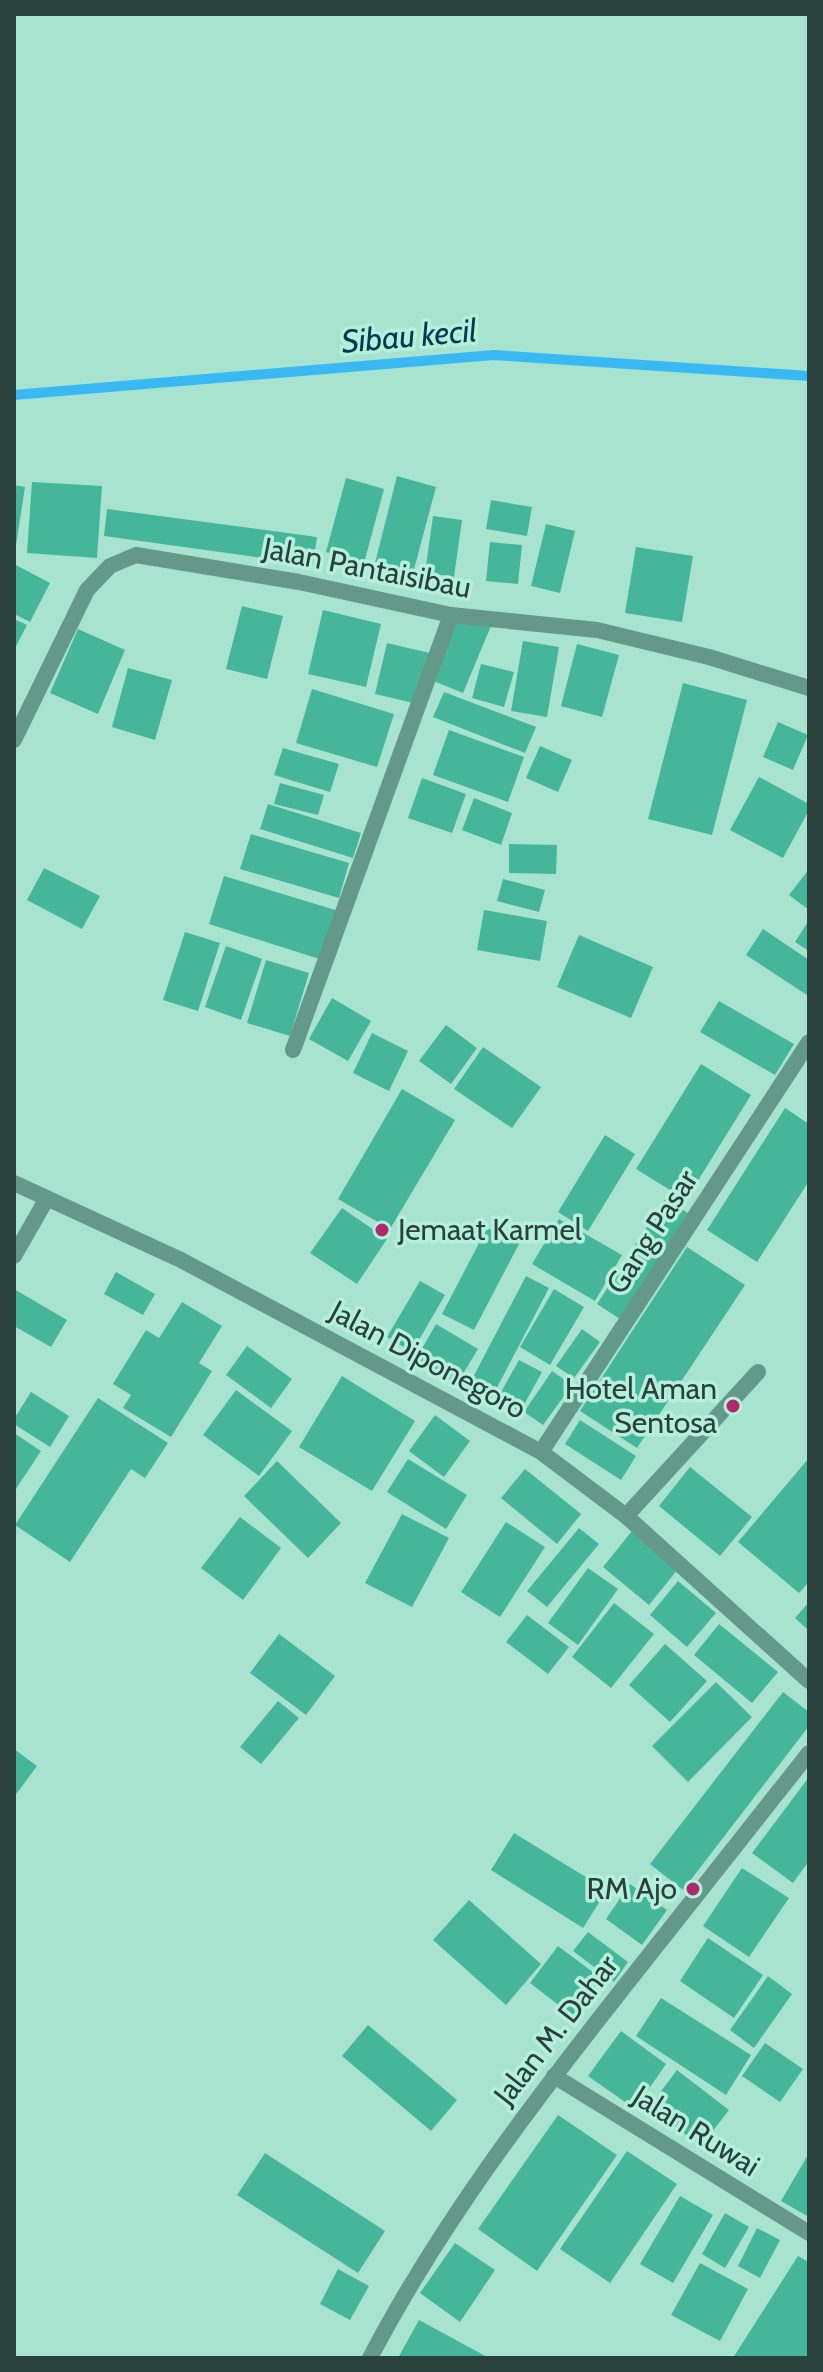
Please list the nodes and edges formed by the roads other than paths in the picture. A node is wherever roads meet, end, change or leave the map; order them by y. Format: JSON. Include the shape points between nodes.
{"nodes":[{"id":1,"x":451,"y":615,"type":"junction"},
{"id":2,"x":809,"y":688,"type":"edge"},
{"id":3,"x":14,"y":740,"type":"edge"},
{"id":4,"x":809,"y":1042,"type":"edge"},
{"id":5,"x":293,"y":1050,"type":"dead end"},
{"id":6,"x":14,"y":1183,"type":"edge"},
{"id":7,"x":46,"y":1200,"type":"junction"},
{"id":8,"x":14,"y":1256,"type":"edge"},
{"id":9,"x":758,"y":1372,"type":"dead end"},
{"id":10,"x":541,"y":1452,"type":"junction"},
{"id":11,"x":626,"y":1516,"type":"junction"},
{"id":12,"x":809,"y":1681,"type":"edge"},
{"id":13,"x":809,"y":1753,"type":"edge"},
{"id":14,"x":554,"y":2076,"type":"junction"},
{"id":15,"x":809,"y":2233,"type":"edge"},
{"id":16,"x":370,"y":2358,"type":"edge"}],
"edges":[{"from":1,"to":2,"type":"street","name":"Jalan Pantaisibau","via":[[597,630]]},
{"from":1,"to":3,"type":"street","name":"Jalan Pantaisibau","via":[[136,555],[110,566],[87,590]]},
{"from":1,"to":5,"type":"street"},
{"from":4,"to":10,"type":"street","name":"Gang Pasar"},
{"from":6,"to":7,"type":"street","name":"Jalan Diponegoro"},
{"from":7,"to":8,"type":"street"},
{"from":7,"to":10,"type":"street","name":"Jalan Diponegoro","via":[[181,1260]]},
{"from":9,"to":11,"type":"street"},
{"from":10,"to":11,"type":"street","name":"Jalan Diponegoro"},
{"from":11,"to":12,"type":"street","name":"Jalan Diponegoro"},
{"from":13,"to":14,"type":"street","name":"Jalan M. Dahar"},
{"from":14,"to":15,"type":"street","name":"Jalan Ruwai"},
{"from":14,"to":16,"type":"street","name":"Jalan M. Dahar","via":[[404,2293]]}]}
